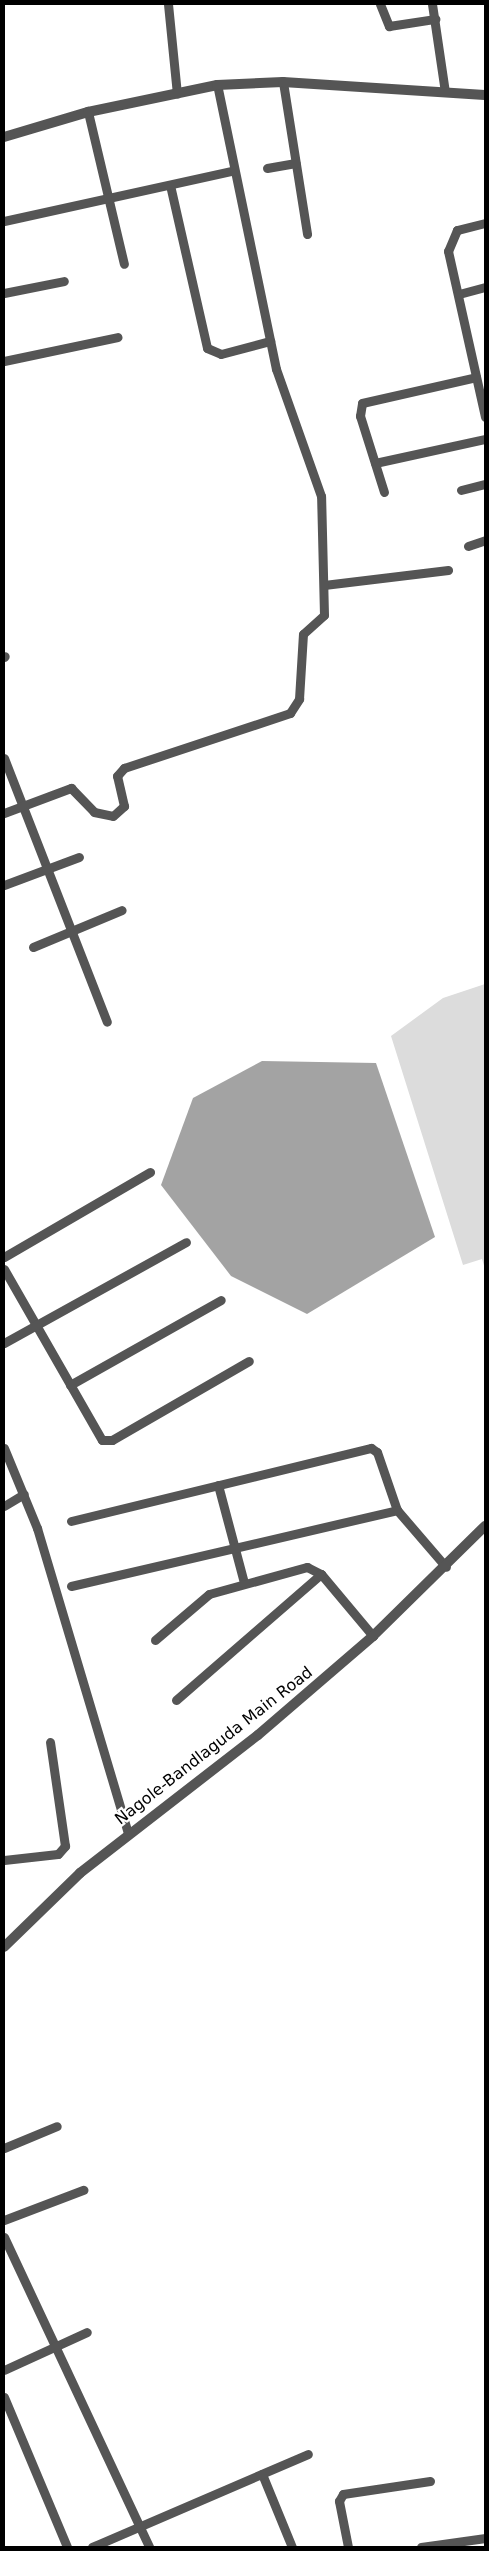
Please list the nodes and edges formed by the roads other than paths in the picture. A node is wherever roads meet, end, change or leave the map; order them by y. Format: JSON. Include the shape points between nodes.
{"nodes":[{"id":1,"x":168,"y":4,"type":"edge"},
{"id":2,"x":380,"y":4,"type":"edge"},
{"id":3,"x":432,"y":4,"type":"edge"},
{"id":4,"x":434,"y":20,"type":"junction"},
{"id":5,"x":283,"y":82,"type":"junction"},
{"id":6,"x":217,"y":85,"type":"junction"},
{"id":7,"x":445,"y":92,"type":"junction"},
{"id":8,"x":177,"y":94,"type":"junction"},
{"id":9,"x":485,"y":95,"type":"edge"},
{"id":10,"x":88,"y":112,"type":"junction"},
{"id":11,"x":4,"y":136,"type":"edge"},
{"id":12,"x":296,"y":163,"type":"junction"},
{"id":13,"x":267,"y":168,"type":"dead end"},
{"id":14,"x":232,"y":171,"type":"junction"},
{"id":15,"x":170,"y":185,"type":"junction"},
{"id":16,"x":107,"y":200,"type":"junction"},
{"id":17,"x":4,"y":221,"type":"edge"},
{"id":18,"x":485,"y":223,"type":"edge"},
{"id":19,"x":307,"y":234,"type":"dead end"},
{"id":20,"x":124,"y":264,"type":"dead end"},
{"id":21,"x":64,"y":281,"type":"dead end"},
{"id":22,"x":485,"y":287,"type":"edge"},
{"id":23,"x":4,"y":294,"type":"edge"},
{"id":24,"x":460,"y":294,"type":"junction"},
{"id":25,"x":118,"y":337,"type":"dead end"},
{"id":26,"x":270,"y":341,"type":"junction"},
{"id":27,"x":4,"y":361,"type":"edge"},
{"id":28,"x":476,"y":377,"type":"junction"},
{"id":29,"x":485,"y":417,"type":"edge"},
{"id":30,"x":485,"y":439,"type":"edge"},
{"id":31,"x":375,"y":463,"type":"junction"},
{"id":32,"x":485,"y":484,"type":"edge"},
{"id":33,"x":461,"y":490,"type":"dead end"},
{"id":34,"x":384,"y":492,"type":"dead end"},
{"id":35,"x":485,"y":540,"type":"edge"},
{"id":36,"x":468,"y":546,"type":"dead end"},
{"id":37,"x":448,"y":570,"type":"dead end"},
{"id":38,"x":324,"y":585,"type":"junction"},
{"id":39,"x":4,"y":758,"type":"edge"},
{"id":40,"x":24,"y":804,"type":"junction"},
{"id":41,"x":4,"y":813,"type":"edge"},
{"id":42,"x":79,"y":857,"type":"dead end"},
{"id":43,"x":47,"y":868,"type":"junction"},
{"id":44,"x":4,"y":885,"type":"edge"},
{"id":45,"x":122,"y":910,"type":"dead end"},
{"id":46,"x":71,"y":930,"type":"junction"},
{"id":47,"x":32,"y":947,"type":"dead end"},
{"id":48,"x":107,"y":1022,"type":"dead end"},
{"id":49,"x":150,"y":1172,"type":"dead end"},
{"id":50,"x":186,"y":1242,"type":"dead end"},
{"id":51,"x":4,"y":1257,"type":"edge"},
{"id":52,"x":4,"y":1269,"type":"edge"},
{"id":53,"x":222,"y":1300,"type":"dead end"},
{"id":54,"x":35,"y":1324,"type":"junction"},
{"id":55,"x":4,"y":1343,"type":"edge"},
{"id":56,"x":249,"y":1361,"type":"dead end"},
{"id":57,"x":70,"y":1385,"type":"junction"},
{"id":58,"x":4,"y":1448,"type":"edge"},
{"id":59,"x":218,"y":1485,"type":"junction"},
{"id":60,"x":24,"y":1494,"type":"junction"},
{"id":61,"x":4,"y":1506,"type":"edge"},
{"id":62,"x":397,"y":1510,"type":"junction"},
{"id":63,"x":71,"y":1521,"type":"dead end"},
{"id":64,"x":485,"y":1526,"type":"edge"},
{"id":65,"x":233,"y":1548,"type":"junction"},
{"id":66,"x":446,"y":1567,"type":"junction"},
{"id":67,"x":321,"y":1574,"type":"junction"},
{"id":68,"x":244,"y":1583,"type":"junction"},
{"id":69,"x":71,"y":1586,"type":"dead end"},
{"id":70,"x":373,"y":1636,"type":"junction"},
{"id":71,"x":155,"y":1640,"type":"dead end"},
{"id":72,"x":176,"y":1700,"type":"dead end"},
{"id":73,"x":50,"y":1742,"type":"dead end"},
{"id":74,"x":128,"y":1834,"type":"junction"},
{"id":75,"x":4,"y":1860,"type":"edge"},
{"id":76,"x":4,"y":1947,"type":"edge"},
{"id":77,"x":57,"y":2126,"type":"dead end"},
{"id":78,"x":4,"y":2148,"type":"edge"},
{"id":79,"x":83,"y":2190,"type":"dead end"},
{"id":80,"x":4,"y":2220,"type":"edge"},
{"id":81,"x":4,"y":2237,"type":"edge"},
{"id":82,"x":87,"y":2332,"type":"dead end"},
{"id":83,"x":52,"y":2348,"type":"junction"},
{"id":84,"x":4,"y":2370,"type":"edge"},
{"id":85,"x":4,"y":2397,"type":"edge"},
{"id":86,"x":308,"y":2454,"type":"dead end"},
{"id":87,"x":262,"y":2474,"type":"junction"},
{"id":88,"x":430,"y":2481,"type":"dead end"},
{"id":89,"x":139,"y":2526,"type":"junction"},
{"id":90,"x":485,"y":2538,"type":"edge"},
{"id":91,"x":67,"y":2547,"type":"edge"},
{"id":92,"x":92,"y":2547,"type":"edge"},
{"id":93,"x":149,"y":2547,"type":"edge"},
{"id":94,"x":292,"y":2547,"type":"edge"},
{"id":95,"x":348,"y":2547,"type":"edge"},
{"id":96,"x":421,"y":2547,"type":"edge"}],
"edges":[{"from":1,"to":8,"type":"street"},
{"from":2,"to":4,"type":"street","via":[[389,26]]},
{"from":3,"to":4,"type":"street"},
{"from":4,"to":7,"type":"street"},
{"from":5,"to":6,"type":"street"},
{"from":5,"to":7,"type":"street"},
{"from":5,"to":12,"type":"street"},
{"from":6,"to":8,"type":"street"},
{"from":6,"to":14,"type":"street"},
{"from":7,"to":9,"type":"street"},
{"from":8,"to":10,"type":"street"},
{"from":10,"to":11,"type":"street"},
{"from":10,"to":16,"type":"street"},
{"from":12,"to":13,"type":"street"},
{"from":12,"to":19,"type":"street"},
{"from":14,"to":15,"type":"street"},
{"from":14,"to":26,"type":"street"},
{"from":15,"to":16,"type":"street"},
{"from":15,"to":26,"type":"street","via":[[207,348],[221,354]]},
{"from":16,"to":17,"type":"street"},
{"from":16,"to":20,"type":"street"},
{"from":18,"to":24,"type":"street","via":[[462,227],[449,240]]},
{"from":21,"to":23,"type":"street"},
{"from":22,"to":24,"type":"street"},
{"from":24,"to":28,"type":"street"},
{"from":25,"to":27,"type":"street"},
{"from":26,"to":38,"type":"street","via":[[320,496]]},
{"from":28,"to":29,"type":"street"},
{"from":28,"to":31,"type":"street","via":[[362,403],[360,416]]},
{"from":30,"to":31,"type":"street"},
{"from":31,"to":34,"type":"street"},
{"from":32,"to":33,"type":"street"},
{"from":35,"to":36,"type":"street"},
{"from":37,"to":38,"type":"street"},
{"from":38,"to":40,"type":"street","via":[[324,615],[303,634],[299,699],[290,713],[124,768],[117,776],[124,806],[113,816],[94,812],[71,788]]},
{"from":39,"to":40,"type":"street"},
{"from":40,"to":41,"type":"street"},
{"from":40,"to":43,"type":"street"},
{"from":42,"to":43,"type":"street"},
{"from":43,"to":44,"type":"street"},
{"from":43,"to":46,"type":"street"},
{"from":45,"to":46,"type":"street"},
{"from":46,"to":47,"type":"street"},
{"from":46,"to":48,"type":"street"},
{"from":49,"to":51,"type":"street"},
{"from":50,"to":54,"type":"street"},
{"from":52,"to":54,"type":"street"},
{"from":53,"to":57,"type":"street"},
{"from":54,"to":55,"type":"street"},
{"from":54,"to":57,"type":"street"},
{"from":56,"to":57,"type":"street","via":[[108,1441],[98,1434]]},
{"from":58,"to":60,"type":"street"},
{"from":59,"to":62,"type":"street","via":[[371,1448],[377,1452]]},
{"from":59,"to":63,"type":"street"},
{"from":59,"to":65,"type":"street"},
{"from":60,"to":61,"type":"street"},
{"from":60,"to":74,"type":"street"},
{"from":62,"to":65,"type":"street"},
{"from":62,"to":66,"type":"street"},
{"from":64,"to":66,"type":"street","name":"Nagole-Bandlaguda Main Road"},
{"from":65,"to":68,"type":"street"},
{"from":65,"to":69,"type":"street"},
{"from":66,"to":70,"type":"street","name":"Nagole-Bandlaguda Main Road"},
{"from":67,"to":68,"type":"street","via":[[297,1568]]},
{"from":67,"to":70,"type":"street"},
{"from":67,"to":72,"type":"street"},
{"from":68,"to":71,"type":"street","via":[[202,1598]]},
{"from":70,"to":74,"type":"street","name":"Nagole-Bandlaguda Main Road","via":[[258,1735]]},
{"from":73,"to":75,"type":"street","via":[[65,1846],[58,1854]]},
{"from":74,"to":76,"type":"street","name":"Nagole-Bandlaguda Main Road"},
{"from":77,"to":78,"type":"street"},
{"from":79,"to":80,"type":"street"},
{"from":81,"to":83,"type":"street"},
{"from":82,"to":83,"type":"street"},
{"from":83,"to":84,"type":"street"},
{"from":83,"to":89,"type":"street"},
{"from":85,"to":91,"type":"street"},
{"from":86,"to":87,"type":"street"},
{"from":87,"to":89,"type":"street"},
{"from":87,"to":94,"type":"street"},
{"from":88,"to":95,"type":"street","via":[[343,2494],[339,2501]]},
{"from":89,"to":92,"type":"street"},
{"from":89,"to":93,"type":"street"},
{"from":90,"to":96,"type":"street"}]}
